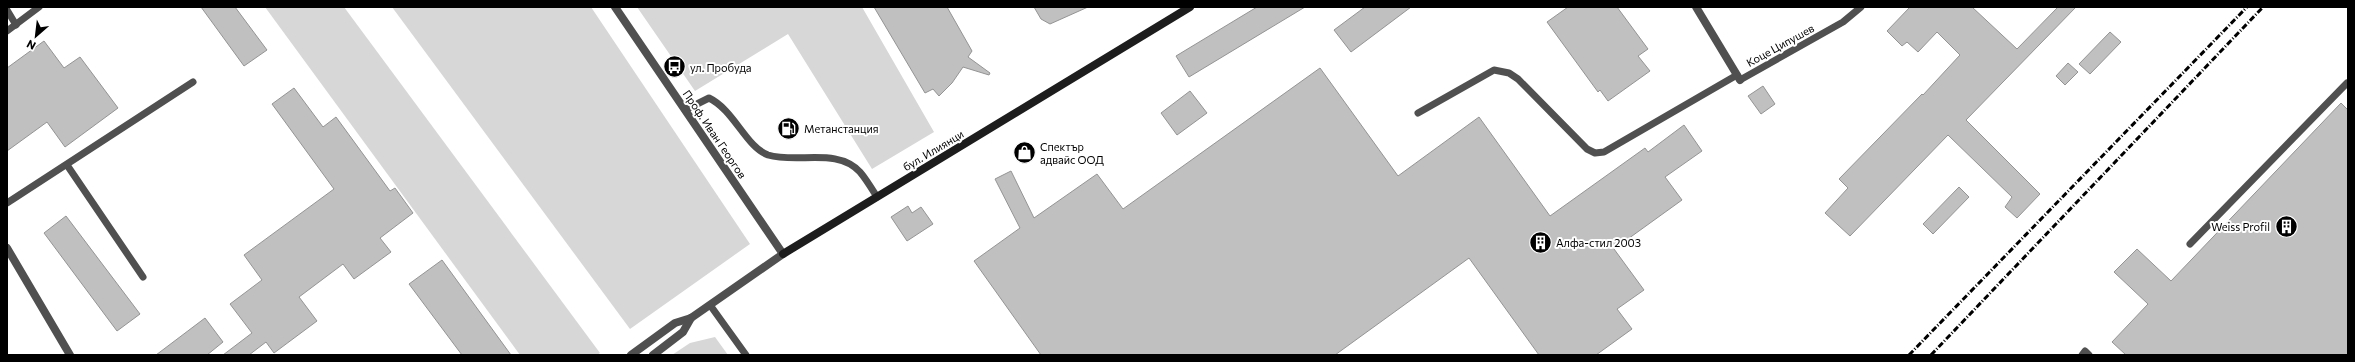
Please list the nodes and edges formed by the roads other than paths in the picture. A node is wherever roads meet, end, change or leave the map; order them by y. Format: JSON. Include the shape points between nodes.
{"nodes":[{"id":1,"x":39,"y":7,"type":"edge"},
{"id":2,"x":615,"y":7,"type":"edge"},
{"id":3,"x":1190,"y":7,"type":"edge"},
{"id":4,"x":1696,"y":7,"type":"edge"},
{"id":5,"x":1861,"y":7,"type":"edge"},
{"id":6,"x":7,"y":10,"type":"edge"},
{"id":7,"x":16,"y":25,"type":"junction"},
{"id":8,"x":7,"y":31,"type":"edge"},
{"id":9,"x":1739,"y":77,"type":"junction"},
{"id":10,"x":193,"y":82,"type":"dead end"},
{"id":11,"x":2348,"y":85,"type":"edge"},
{"id":12,"x":686,"y":110,"type":"junction"},
{"id":13,"x":1418,"y":113,"type":"dead end"},
{"id":14,"x":67,"y":164,"type":"junction"},
{"id":15,"x":877,"y":197,"type":"junction"},
{"id":16,"x":7,"y":203,"type":"edge"},
{"id":17,"x":2190,"y":244,"type":"dead end"},
{"id":18,"x":7,"y":248,"type":"edge"},
{"id":19,"x":783,"y":254,"type":"junction"},
{"id":20,"x":143,"y":277,"type":"dead end"},
{"id":21,"x":710,"y":305,"type":"junction"},
{"id":22,"x":691,"y":318,"type":"junction"},
{"id":23,"x":70,"y":355,"type":"edge"},
{"id":24,"x":631,"y":355,"type":"edge"},
{"id":25,"x":653,"y":355,"type":"edge"},
{"id":26,"x":746,"y":355,"type":"edge"},
{"id":27,"x":2082,"y":355,"type":"edge"},
{"id":28,"x":2089,"y":355,"type":"edge"}],
"edges":[{"from":1,"to":7,"type":"lane"},
{"from":2,"to":12,"type":"street","name":"Проф. Иван Георгов"},
{"from":3,"to":15,"type":"street","name":"бул. Илиянци"},
{"from":4,"to":9,"type":"street","name":"Коце Ципушев"},
{"from":5,"to":9,"type":"lane","name":"Коце Ципушев","via":[[1843,22]]},
{"from":6,"to":7,"type":"lane"},
{"from":7,"to":8,"type":"lane"},
{"from":9,"to":13,"type":"lane","via":[[1604,152],[1595,153],[1587,149],[1518,79],[1502,71],[1494,70]]},
{"from":10,"to":14,"type":"lane"},
{"from":11,"to":17,"type":"lane","via":[[2347,83]]},
{"from":12,"to":15,"type":"lane","via":[[709,98],[720,103],[753,144],[768,155],[798,159],[837,158],[859,171]]},
{"from":12,"to":19,"type":"street","name":"Проф. Иван Георгов"},
{"from":14,"to":16,"type":"lane"},
{"from":14,"to":20,"type":"lane"},
{"from":15,"to":19,"type":"street","name":"бул. Илиянци"},
{"from":18,"to":23,"type":"street"},
{"from":19,"to":21,"type":"street","name":"бул. Илиянци"},
{"from":21,"to":22,"type":"street","name":"бул. Илиянци"},
{"from":21,"to":26,"type":"lane"},
{"from":22,"to":24,"type":"street","name":"бул. Илиянци","via":[[675,323]]},
{"from":22,"to":25,"type":"street","name":"бул. Илиянци","via":[[683,332]]},
{"from":27,"to":28,"type":"lane","via":[[2085,352]]}]}
